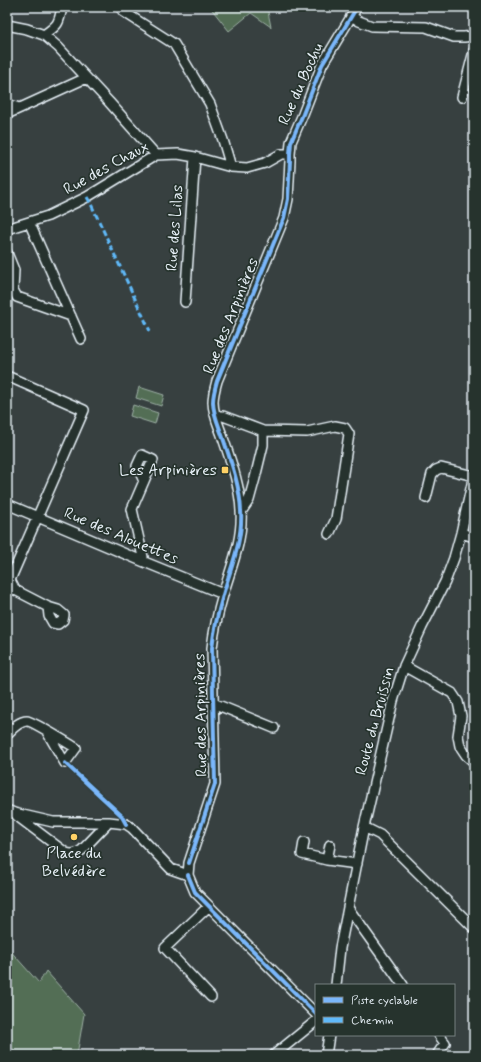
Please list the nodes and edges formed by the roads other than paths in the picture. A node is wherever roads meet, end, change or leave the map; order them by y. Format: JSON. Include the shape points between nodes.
{"nodes":[{"id":1,"x":62,"y":7,"type":"edge"},
{"id":2,"x":120,"y":7,"type":"edge"},
{"id":3,"x":357,"y":7,"type":"edge"},
{"id":4,"x":351,"y":16,"type":"junction"},
{"id":5,"x":7,"y":25,"type":"edge"},
{"id":6,"x":44,"y":35,"type":"junction"},
{"id":7,"x":474,"y":36,"type":"edge"},
{"id":8,"x":474,"y":51,"type":"edge"},
{"id":9,"x":86,"y":78,"type":"junction"},
{"id":10,"x":462,"y":97,"type":"dead end"},
{"id":11,"x":7,"y":104,"type":"edge"},
{"id":12,"x":20,"y":108,"type":"junction"},
{"id":13,"x":7,"y":114,"type":"edge"},
{"id":14,"x":290,"y":154,"type":"junction"},
{"id":15,"x":156,"y":155,"type":"junction"},
{"id":16,"x":195,"y":157,"type":"junction"},
{"id":17,"x":232,"y":167,"type":"junction"},
{"id":18,"x":29,"y":222,"type":"junction"},
{"id":19,"x":7,"y":229,"type":"edge"},
{"id":20,"x":7,"y":253,"type":"edge"},
{"id":21,"x":185,"y":302,"type":"dead end"},
{"id":22,"x":71,"y":316,"type":"junction"},
{"id":23,"x":81,"y":339,"type":"dead end"},
{"id":24,"x":7,"y":376,"type":"edge"},
{"id":25,"x":216,"y":416,"type":"junction"},
{"id":26,"x":263,"y":431,"type":"junction"},
{"id":27,"x":474,"y":476,"type":"edge"},
{"id":28,"x":144,"y":481,"type":"dead end"},
{"id":29,"x":426,"y":498,"type":"dead end"},
{"id":30,"x":7,"y":504,"type":"edge"},
{"id":31,"x":241,"y":512,"type":"junction"},
{"id":32,"x":38,"y":517,"type":"junction"},
{"id":33,"x":461,"y":533,"type":"junction"},
{"id":34,"x":329,"y":534,"type":"dead end"},
{"id":35,"x":474,"y":537,"type":"edge"},
{"id":36,"x":142,"y":561,"type":"junction"},
{"id":37,"x":8,"y":580,"type":"edge"},
{"id":38,"x":223,"y":594,"type":"junction"},
{"id":39,"x":48,"y":607,"type":"dead end"},
{"id":40,"x":404,"y":666,"type":"junction"},
{"id":41,"x":213,"y":703,"type":"junction"},
{"id":42,"x":274,"y":728,"type":"dead end"},
{"id":43,"x":46,"y":730,"type":"dead end"},
{"id":44,"x":7,"y":734,"type":"edge"},
{"id":45,"x":474,"y":762,"type":"edge"},
{"id":46,"x":10,"y":812,"type":"edge"},
{"id":47,"x":53,"y":822,"type":"junction"},
{"id":48,"x":109,"y":822,"type":"junction"},
{"id":49,"x":364,"y":827,"type":"junction"},
{"id":50,"x":48,"y":840,"type":"junction"},
{"id":51,"x":304,"y":842,"type":"dead end"},
{"id":52,"x":330,"y":845,"type":"dead end"},
{"id":53,"x":327,"y":860,"type":"junction"},
{"id":54,"x":357,"y":864,"type":"junction"},
{"id":55,"x":188,"y":875,"type":"junction"},
{"id":56,"x":209,"y":906,"type":"junction"},
{"id":57,"x":348,"y":908,"type":"junction"},
{"id":58,"x":474,"y":928,"type":"edge"},
{"id":59,"x":336,"y":984,"type":"edge"},
{"id":60,"x":402,"y":984,"type":"edge"},
{"id":61,"x":211,"y":998,"type":"dead end"},
{"id":62,"x":315,"y":1013,"type":"edge"},
{"id":63,"x":315,"y":1022,"type":"edge"},
{"id":64,"x":329,"y":1036,"type":"edge"},
{"id":65,"x":440,"y":1036,"type":"edge"},
{"id":66,"x":274,"y":1055,"type":"edge"},
{"id":67,"x":326,"y":1055,"type":"edge"},
{"id":68,"x":437,"y":1055,"type":"edge"}],
"edges":[{"from":1,"to":6,"type":"street","via":[[59,23]]},
{"from":2,"to":17,"type":"street","via":[[174,44],[210,104]]},
{"from":3,"to":4,"type":"street","name":"Rue du Bochu"},
{"from":4,"to":7,"type":"street","via":[[372,26],[426,27],[454,37]]},
{"from":4,"to":14,"type":"street","name":"Rue du Bochu","via":[[322,65],[293,138]]},
{"from":5,"to":6,"type":"street"},
{"from":6,"to":9,"type":"street"},
{"from":8,"to":10,"type":"street"},
{"from":9,"to":12,"type":"street"},
{"from":9,"to":15,"type":"street"},
{"from":11,"to":12,"type":"street"},
{"from":12,"to":13,"type":"street"},
{"from":14,"to":17,"type":"street","name":"Rue des Chaux","via":[[281,154],[265,163],[247,168]]},
{"from":14,"to":25,"type":"street","name":"Rue des Arpinières","via":[[288,199],[284,218],[217,381],[213,401]]},
{"from":15,"to":16,"type":"street","name":"Rue des Chaux","via":[[178,154]]},
{"from":15,"to":18,"type":"street","name":"Rue des Chaux","via":[[87,197],[48,216]]},
{"from":16,"to":17,"type":"street","name":"Rue des Chaux"},
{"from":16,"to":21,"type":"street","name":"Rue des Lilas"},
{"from":18,"to":19,"type":"street","name":"Rue des Chaux"},
{"from":18,"to":22,"type":"street"},
{"from":20,"to":22,"type":"street","via":[[14,270],[14,290],[17,296]]},
{"from":22,"to":23,"type":"street"},
{"from":24,"to":32,"type":"street","via":[[84,410]]},
{"from":25,"to":26,"type":"street","via":[[223,416]]},
{"from":25,"to":31,"type":"street","name":"Rue des Arpinières","via":[[236,481]]},
{"from":26,"to":31,"type":"street","name":"Rue des Arpinières","via":[[263,445],[255,478],[249,500]]},
{"from":26,"to":34,"type":"street","via":[[307,432],[335,426],[346,428],[349,434],[336,519]]},
{"from":27,"to":29,"type":"street","via":[[441,468],[436,470],[432,474]]},
{"from":27,"to":33,"type":"street","name":"Route du Bruissin"},
{"from":28,"to":36,"type":"street","via":[[132,509]]},
{"from":30,"to":32,"type":"street","name":"Rue des Alouettes"},
{"from":31,"to":38,"type":"street","name":"Rue des Arpinières","via":[[238,547]]},
{"from":32,"to":36,"type":"street","name":"Rue des Alouettes"},
{"from":32,"to":37,"type":"street"},
{"from":33,"to":35,"type":"street"},
{"from":33,"to":40,"type":"street","name":"Route du Bruissin","via":[[445,582]]},
{"from":36,"to":38,"type":"street","name":"Rue des Alouettes"},
{"from":37,"to":39,"type":"street","via":[[15,590]]},
{"from":38,"to":41,"type":"street","name":"Rue des Arpinières","via":[[213,632]]},
{"from":40,"to":45,"type":"street","via":[[452,693],[462,716],[458,736],[460,746]]},
{"from":40,"to":49,"type":"street","name":"Route du Bruissin","via":[[393,701]]},
{"from":41,"to":42,"type":"street"},
{"from":41,"to":55,"type":"street","name":"Rue des Arpinières","via":[[215,784],[189,863]]},
{"from":43,"to":44,"type":"street","via":[[27,721]]},
{"from":46,"to":47,"type":"street"},
{"from":46,"to":50,"type":"street"},
{"from":47,"to":48,"type":"street"},
{"from":47,"to":50,"type":"street"},
{"from":48,"to":50,"type":"street","via":[[77,854],[66,853]]},
{"from":48,"to":55,"type":"street","via":[[126,824],[132,828],[171,869]]},
{"from":49,"to":54,"type":"street","name":"Route du Bruissin"},
{"from":49,"to":58,"type":"street","via":[[380,835]]},
{"from":51,"to":53,"type":"street","via":[[302,854]]},
{"from":52,"to":53,"type":"street"},
{"from":53,"to":54,"type":"street"},
{"from":54,"to":57,"type":"street","name":"Route du Bruissin"},
{"from":55,"to":56,"type":"street","via":[[195,892]]},
{"from":56,"to":61,"type":"street","via":[[165,948]]},
{"from":56,"to":62,"type":"street"},
{"from":57,"to":59,"type":"street","name":"Route du Bruissin"},
{"from":57,"to":60,"type":"street"},
{"from":63,"to":66,"type":"street"},
{"from":64,"to":67,"type":"street"},
{"from":65,"to":68,"type":"street","via":[[445,1043]]}]}
